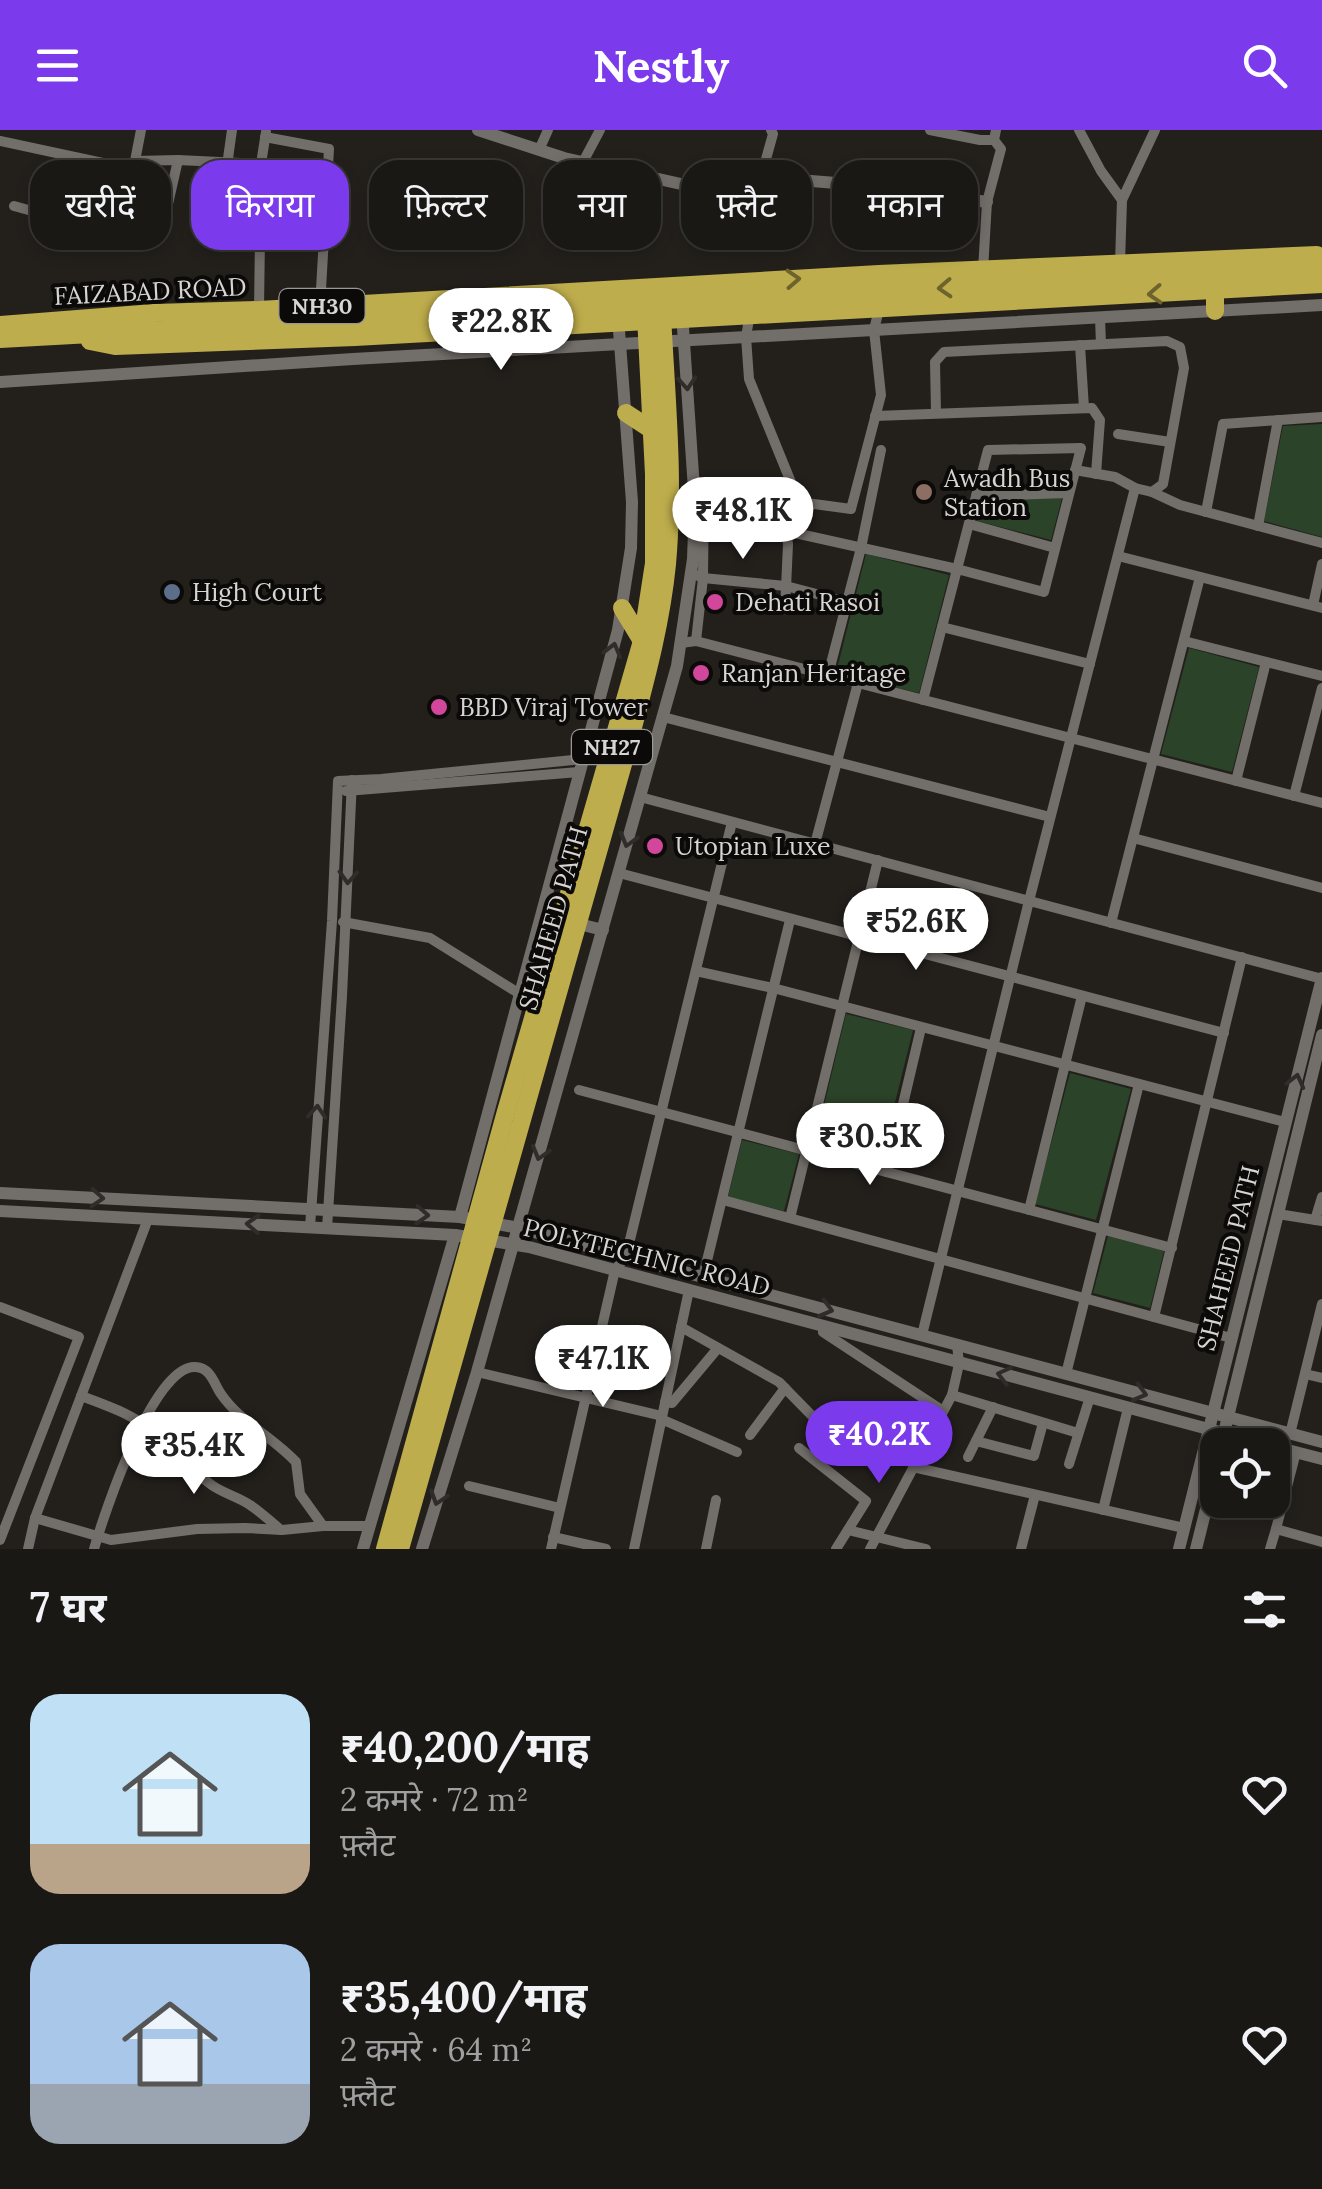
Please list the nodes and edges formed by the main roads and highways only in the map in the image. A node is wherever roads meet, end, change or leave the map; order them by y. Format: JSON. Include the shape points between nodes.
{"nodes":[{"id":1,"x":1322,"y":255,"type":"edge"},
{"id":2,"x":1322,"y":266,"type":"edge"},
{"id":3,"x":1322,"y":284,"type":"edge"},
{"id":4,"x":662,"y":287,"type":"junction"},
{"id":5,"x":1215,"y":291,"type":"junction"},
{"id":6,"x":1215,"y":311,"type":"road end"},
{"id":7,"x":655,"y":321,"type":"junction"},
{"id":8,"x":2,"y":326,"type":"edge"},
{"id":9,"x":62,"y":336,"type":"junction"},
{"id":10,"x":656,"y":343,"type":"junction"},
{"id":11,"x":626,"y":412,"type":"road end"},
{"id":12,"x":652,"y":430,"type":"junction"},
{"id":13,"x":622,"y":608,"type":"road end"},
{"id":14,"x":642,"y":641,"type":"junction"},
{"id":15,"x":492,"y":1195,"type":"junction"},
{"id":16,"x":473,"y":1262,"type":"junction"},
{"id":17,"x":384,"y":1549,"type":"edge"},
{"id":18,"x":400,"y":1549,"type":"edge"}],
"edges":[{"from":4,"to":1,"type":"highway","name":"FAIZABAD ROAD","one_way":true},
{"from":2,"to":9,"type":"highway","one_way":true},
{"from":3,"to":5,"type":"highway"},
{"from":4,"to":7,"type":"highway","name":"SHAHEED PATH","number":"NH27"},
{"from":4,"to":8,"type":"highway","name":"FAIZABAD ROAD","number":"NH30"},
{"from":5,"to":6,"type":"highway"},
{"from":5,"to":7,"type":"highway","one_way":true},
{"from":7,"to":9,"type":"highway","number":"NH30","via":[[115,346]]},
{"from":7,"to":10,"type":"highway","name":"SHAHEED PATH","number":"NH27"},
{"from":8,"to":9,"type":"highway","name":"FAIZABAD ROAD","number":"NH30"},
{"from":10,"to":12,"type":"highway","name":"SHAHEED PATH","number":"NH27"},
{"from":10,"to":15,"type":"highway","name":"SHAHEED PATH","number":"NH27","via":[[670,473],[667,564],[654,646]]},
{"from":11,"to":12,"type":"highway"},
{"from":12,"to":14,"type":"highway","name":"SHAHEED PATH","number":"NH27","via":[[654,563]]},
{"from":13,"to":14,"type":"highway"},
{"from":14,"to":15,"type":"highway","name":"SHAHEED PATH","number":"NH27"},
{"from":15,"to":16,"type":"highway","name":"SHAHEED PATH","number":"NH27"},
{"from":16,"to":17,"type":"highway","name":"SHAHEED PATH","number":"NH27"},
{"from":16,"to":18,"type":"highway","name":"SHAHEED PATH","number":"NH27"}]}
